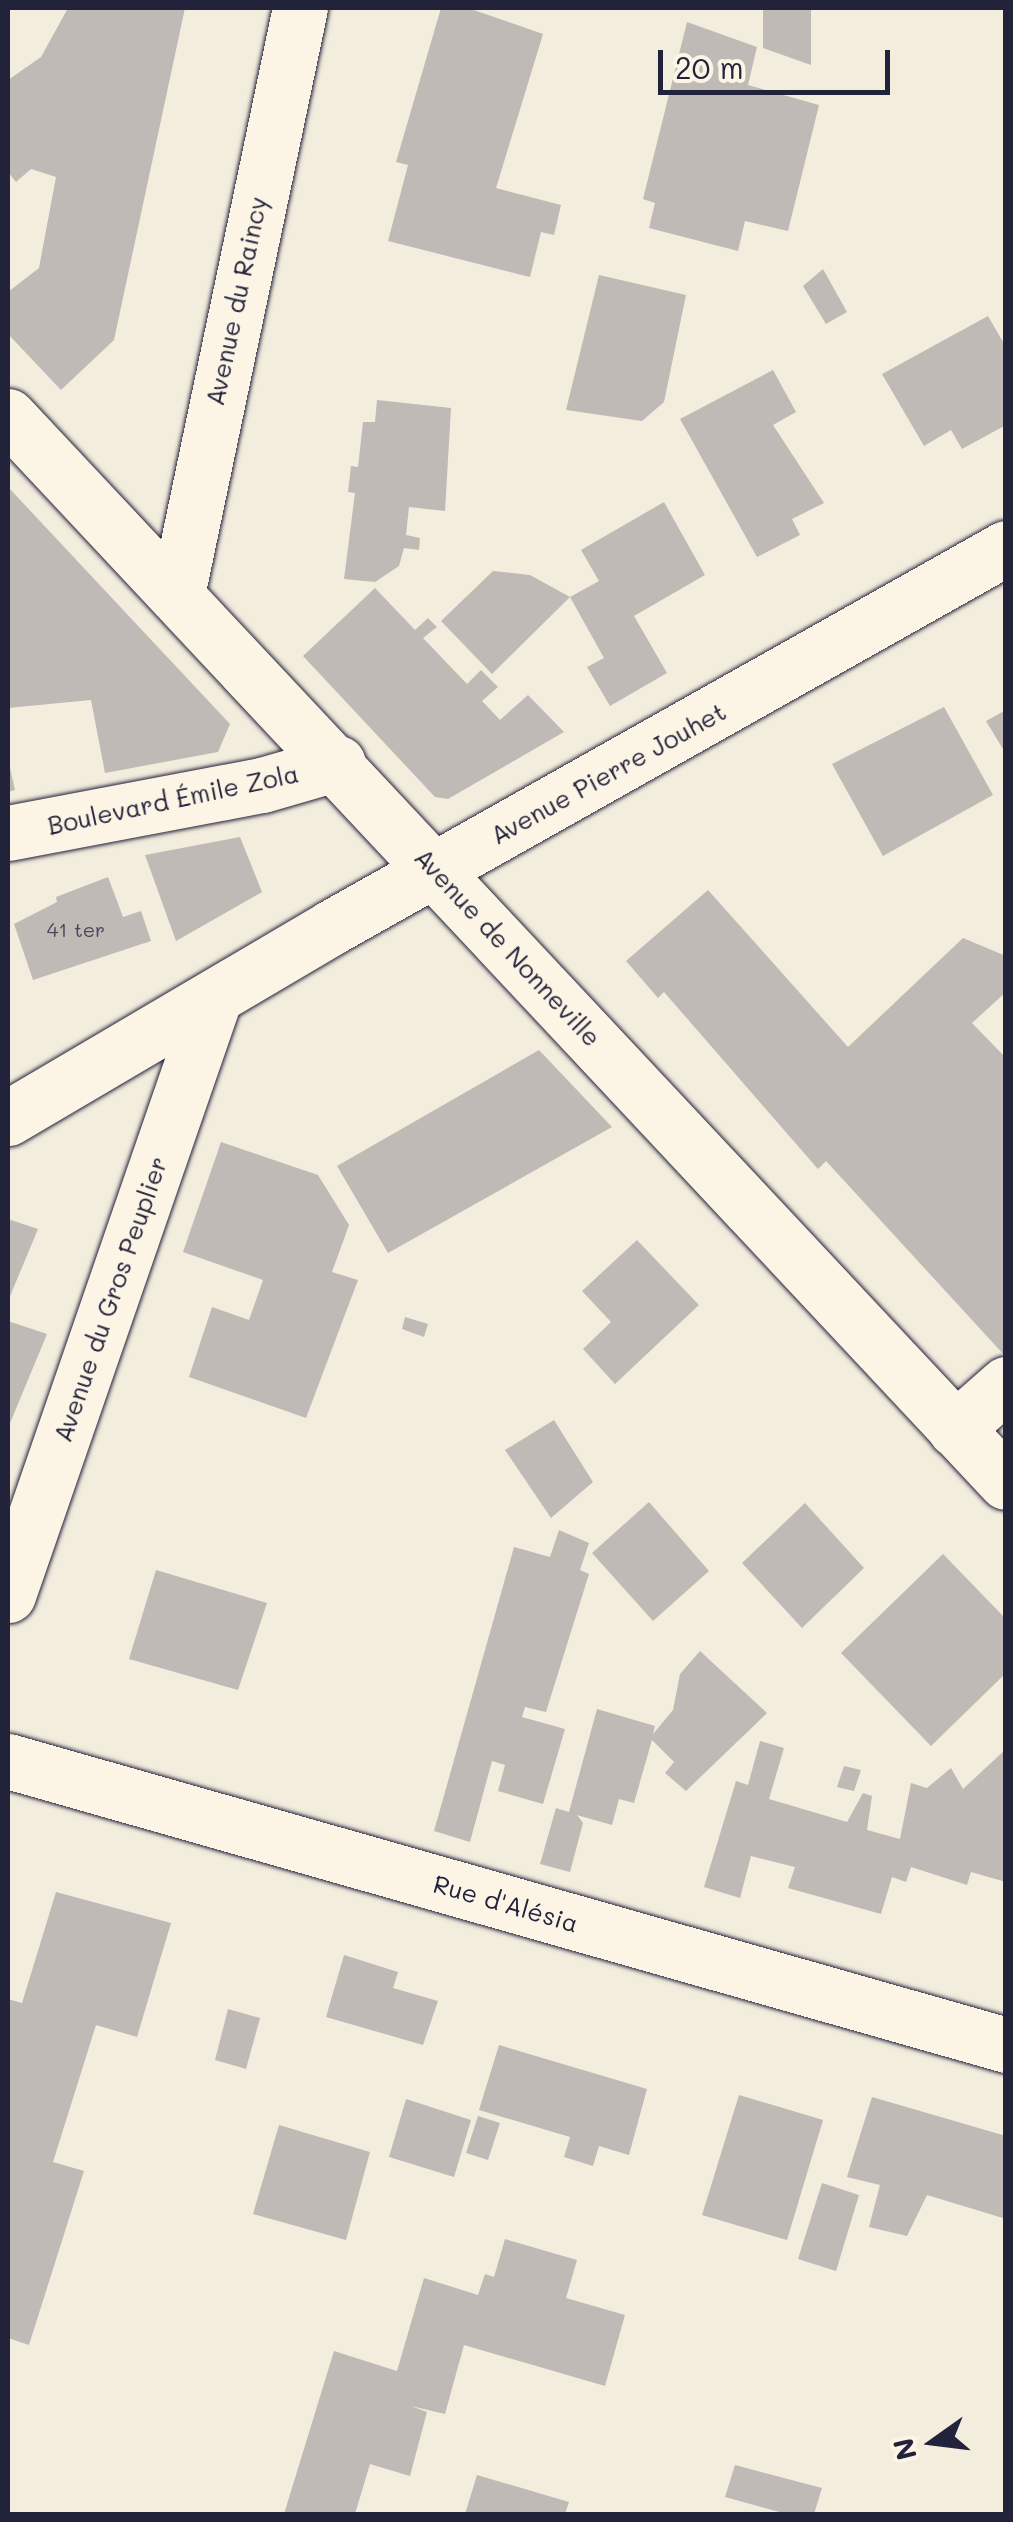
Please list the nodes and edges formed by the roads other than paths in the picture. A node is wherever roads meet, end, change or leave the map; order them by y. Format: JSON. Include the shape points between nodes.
{"nodes":[{"id":1,"x":300,"y":8,"type":"edge"},
{"id":2,"x":8,"y":416,"type":"edge"},
{"id":3,"x":1006,"y":548,"type":"edge"},
{"id":4,"x":178,"y":595,"type":"junction"},
{"id":5,"x":338,"y":762,"type":"junction"},
{"id":6,"x":8,"y":832,"type":"edge"},
{"id":7,"x":436,"y":868,"type":"junction"},
{"id":8,"x":212,"y":1002,"type":"junction"},
{"id":9,"x":8,"y":1118,"type":"edge"},
{"id":10,"x":1006,"y":1384,"type":"edge"},
{"id":11,"x":956,"y":1429,"type":"junction"},
{"id":12,"x":1006,"y":1482,"type":"edge"},
{"id":13,"x":8,"y":1595,"type":"edge"},
{"id":14,"x":8,"y":1760,"type":"edge"},
{"id":15,"x":1006,"y":2045,"type":"edge"}],
"edges":[{"from":1,"to":4,"type":"street","name":"Avenue du Raincy"},
{"from":2,"to":4,"type":"street","name":"Avenue de Nonneville"},
{"from":3,"to":7,"type":"street","name":"Avenue Pierre Jouhet"},
{"from":4,"to":5,"type":"street","name":"Avenue de Nonneville"},
{"from":5,"to":6,"type":"street","name":"Boulevard Émile Zola","via":[[262,785]]},
{"from":5,"to":7,"type":"street","name":"Avenue de Nonneville"},
{"from":7,"to":8,"type":"street","name":"Avenue Pierre Jouhet"},
{"from":7,"to":11,"type":"street","name":"Avenue de Nonneville"},
{"from":8,"to":9,"type":"street","name":"Avenue Pierre Jouhet"},
{"from":8,"to":13,"type":"street","name":"Avenue du Gros Peuplier"},
{"from":10,"to":11,"type":"street"},
{"from":11,"to":12,"type":"street","name":"Avenue de Nonneville"},
{"from":14,"to":15,"type":"street","name":"Rue d'Alésia"}]}
